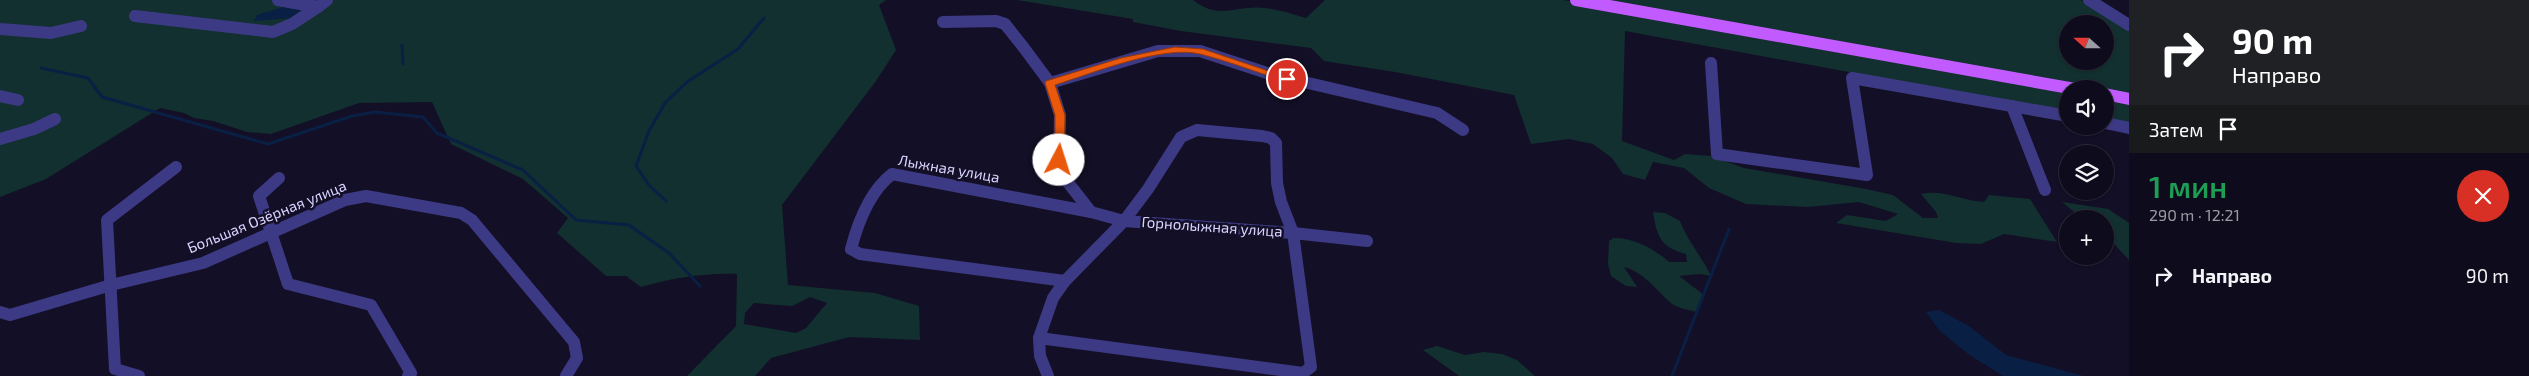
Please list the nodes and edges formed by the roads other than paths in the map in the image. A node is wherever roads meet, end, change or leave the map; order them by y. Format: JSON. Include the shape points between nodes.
{"nodes":[{"id":1,"x":278,"y":0,"type":"edge"},
{"id":2,"x":327,"y":0,"type":"edge"},
{"id":3,"x":1576,"y":0,"type":"edge"},
{"id":4,"x":2089,"y":0,"type":"edge"},
{"id":5,"x":318,"y":7,"type":"junction"},
{"id":6,"x":135,"y":16,"type":"dead end"},
{"id":7,"x":944,"y":22,"type":"dead end"},
{"id":8,"x":2129,"y":25,"type":"edge"},
{"id":9,"x":81,"y":26,"type":"dead end"},
{"id":10,"x":0,"y":29,"type":"edge"},
{"id":11,"x":1711,"y":63,"type":"dead end"},
{"id":12,"x":1050,"y":83,"type":"junction"},
{"id":13,"x":2059,"y":86,"type":"edge"},
{"id":14,"x":0,"y":96,"type":"edge"},
{"id":15,"x":2114,"y":96,"type":"edge"},
{"id":16,"x":2129,"y":99,"type":"edge"},
{"id":17,"x":18,"y":100,"type":"dead end"},
{"id":18,"x":2012,"y":106,"type":"junction"},
{"id":19,"x":2059,"y":114,"type":"edge"},
{"id":20,"x":55,"y":119,"type":"dead end"},
{"id":21,"x":2114,"y":125,"type":"edge"},
{"id":22,"x":2129,"y":128,"type":"edge"},
{"id":23,"x":1463,"y":130,"type":"dead end"},
{"id":24,"x":0,"y":139,"type":"edge"},
{"id":25,"x":176,"y":167,"type":"dead end"},
{"id":26,"x":278,"y":178,"type":"dead end"},
{"id":27,"x":2044,"y":190,"type":"dead end"},
{"id":28,"x":1091,"y":212,"type":"junction"},
{"id":29,"x":1124,"y":220,"type":"junction"},
{"id":30,"x":1293,"y":233,"type":"junction"},
{"id":31,"x":270,"y":235,"type":"junction"},
{"id":32,"x":1367,"y":241,"type":"dead end"},
{"id":33,"x":1065,"y":281,"type":"junction"},
{"id":34,"x":111,"y":286,"type":"junction"},
{"id":35,"x":3,"y":316,"type":"edge"},
{"id":36,"x":1039,"y":338,"type":"junction"},
{"id":37,"x":139,"y":376,"type":"edge"},
{"id":38,"x":408,"y":376,"type":"edge"},
{"id":39,"x":566,"y":376,"type":"edge"},
{"id":40,"x":1048,"y":376,"type":"edge"}],
"edges":[{"from":1,"to":5,"type":"street"},
{"from":2,"to":5,"type":"street"},
{"from":3,"to":13,"type":"main road"},
{"from":4,"to":8,"type":"street"},
{"from":5,"to":6,"type":"street","via":[[273,32]]},
{"from":7,"to":12,"type":"street","via":[[985,20],[1006,24]]},
{"from":9,"to":10,"type":"street","via":[[72,31],[50,34]]},
{"from":11,"to":18,"type":"street","via":[[1717,154],[1867,175],[1852,78]]},
{"from":12,"to":23,"type":"street","via":[[1158,51],[1200,51],[1270,74],[1437,113]]},
{"from":12,"to":28,"type":"street","via":[[1060,115],[1059,171]]},
{"from":14,"to":17,"type":"street"},
{"from":15,"to":16,"type":"main road"},
{"from":18,"to":19,"type":"street"},
{"from":18,"to":27,"type":"street"},
{"from":20,"to":24,"type":"street"},
{"from":21,"to":22,"type":"street"},
{"from":25,"to":34,"type":"street","via":[[107,220]]},
{"from":26,"to":31,"type":"street","via":[[259,196]]},
{"from":28,"to":29,"type":"street","name":"Лыжная улица"},
{"from":28,"to":33,"type":"street","name":"Лыжная улица","via":[[892,174],[884,178],[853,237],[851,249],[860,254]]},
{"from":29,"to":30,"type":"street","name":"Горнолыжная улица"},
{"from":29,"to":30,"type":"street","name":"Горнолыжная улица","via":[[1181,137],[1197,130],[1262,136],[1276,143],[1277,183]]},
{"from":29,"to":33,"type":"street"},
{"from":30,"to":32,"type":"street","name":"Горнолыжная улица"},
{"from":30,"to":36,"type":"street","name":"Горнолыжная улица","via":[[1311,367],[1303,373]]},
{"from":31,"to":34,"type":"street","name":"Большая Озёрная улица","via":[[203,263]]},
{"from":31,"to":38,"type":"street","via":[[288,284],[371,305],[411,373]]},
{"from":31,"to":39,"type":"street","name":"Большая Озёрная улица","via":[[345,200],[366,196],[462,214],[472,220],[574,342],[577,358]]},
{"from":33,"to":36,"type":"street","via":[[1053,298]]},
{"from":34,"to":35,"type":"street","name":"Большая Озёрная улица"},
{"from":34,"to":37,"type":"street","via":[[115,368]]},
{"from":36,"to":40,"type":"street","via":[[1040,356]]}]}
